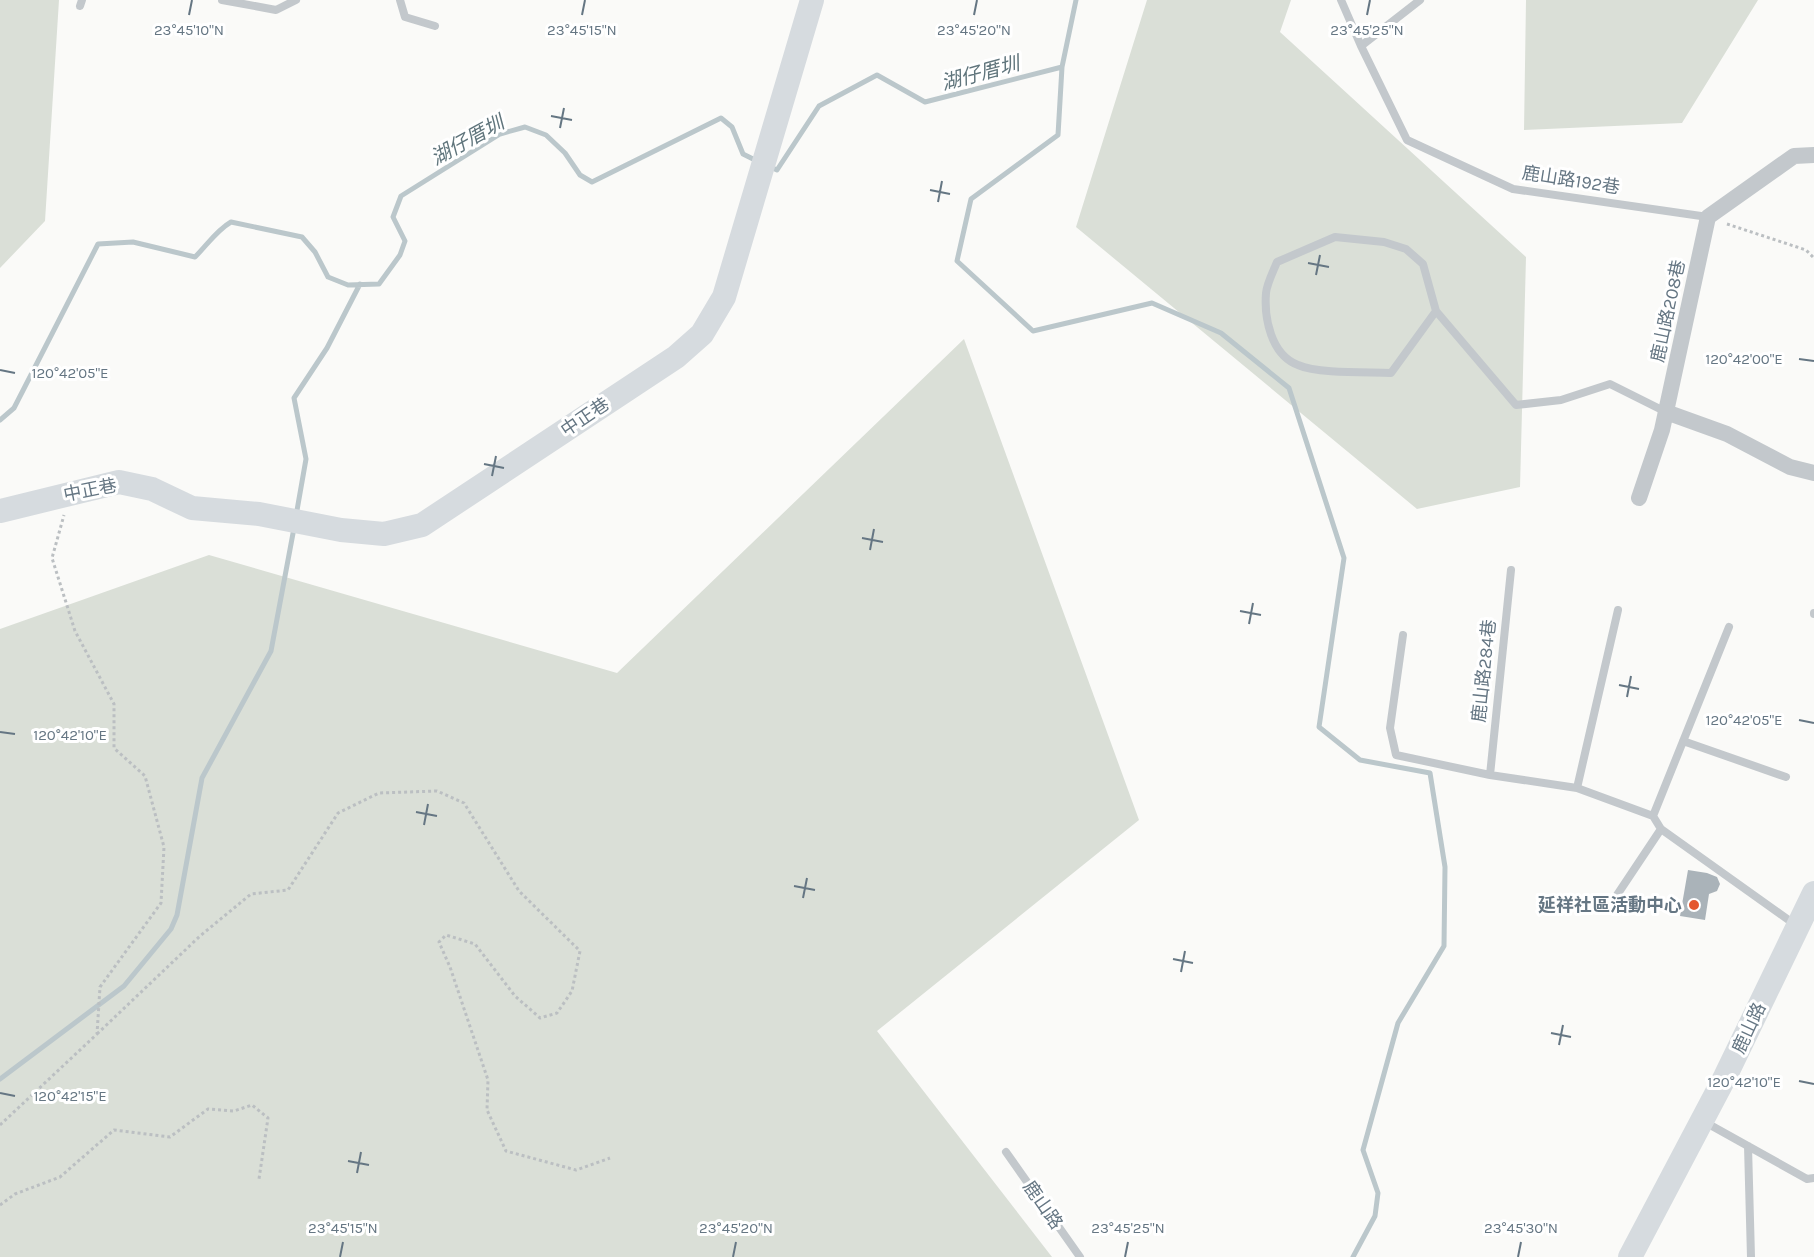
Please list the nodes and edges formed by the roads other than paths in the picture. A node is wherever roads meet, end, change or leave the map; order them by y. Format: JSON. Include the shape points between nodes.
{"nodes":[{"id":1,"x":222,"y":0,"type":"edge"},
{"id":2,"x":272,"y":0,"type":"edge"},
{"id":3,"x":296,"y":0,"type":"edge"},
{"id":4,"x":400,"y":0,"type":"edge"},
{"id":5,"x":812,"y":0,"type":"edge"},
{"id":6,"x":1341,"y":0,"type":"edge"},
{"id":7,"x":1420,"y":0,"type":"edge"},
{"id":8,"x":276,"y":10,"type":"junction"},
{"id":9,"x":435,"y":26,"type":"dead end"},
{"id":10,"x":1361,"y":46,"type":"junction"},
{"id":11,"x":1814,"y":155,"type":"edge"},
{"id":12,"x":1707,"y":217,"type":"junction"},
{"id":13,"x":1436,"y":311,"type":"junction"},
{"id":14,"x":1666,"y":412,"type":"junction"},
{"id":15,"x":1814,"y":473,"type":"edge"},
{"id":16,"x":1639,"y":498,"type":"dead end"},
{"id":17,"x":0,"y":511,"type":"edge"},
{"id":18,"x":1510,"y":570,"type":"dead end"},
{"id":19,"x":1618,"y":610,"type":"dead end"},
{"id":20,"x":1729,"y":627,"type":"dead end"},
{"id":21,"x":1403,"y":635,"type":"dead end"},
{"id":22,"x":1683,"y":741,"type":"junction"},
{"id":23,"x":1490,"y":775,"type":"junction"},
{"id":24,"x":1785,"y":777,"type":"dead end"},
{"id":25,"x":1577,"y":788,"type":"junction"},
{"id":26,"x":1653,"y":816,"type":"junction"},
{"id":27,"x":1661,"y":829,"type":"junction"},
{"id":28,"x":1814,"y":893,"type":"edge"},
{"id":29,"x":1617,"y":896,"type":"dead end"},
{"id":30,"x":1797,"y":926,"type":"junction"},
{"id":31,"x":1702,"y":1121,"type":"junction"},
{"id":32,"x":1748,"y":1146,"type":"junction"},
{"id":33,"x":1006,"y":1152,"type":"dead end"},
{"id":34,"x":1814,"y":1178,"type":"edge"},
{"id":35,"x":1080,"y":1257,"type":"edge"},
{"id":36,"x":1630,"y":1257,"type":"edge"},
{"id":37,"x":1751,"y":1257,"type":"edge"}],
"edges":[{"from":1,"to":8,"type":"lane"},
{"from":2,"to":8,"type":"lane"},
{"from":3,"to":8,"type":"lane"},
{"from":4,"to":9,"type":"lane","via":[[405,17]]},
{"from":5,"to":17,"type":"street","name":"中正巷","via":[[724,297],[702,334],[676,357],[422,525],[384,534],[341,530],[259,514],[192,508],[152,489],[118,482]]},
{"from":6,"to":10,"type":"lane","name":"鹿山路192巷"},
{"from":7,"to":10,"type":"lane"},
{"from":10,"to":12,"type":"lane","name":"鹿山路192巷","via":[[1407,140],[1513,189]]},
{"from":11,"to":12,"type":"street","via":[[1794,156]]},
{"from":12,"to":14,"type":"street","name":"鹿山路208巷"},
{"from":13,"to":13,"type":"lane","via":[[1423,264],[1406,249],[1384,242],[1335,237],[1299,251],[1277,262],[1266,291],[1267,323],[1280,352],[1296,365],[1317,369],[1391,373]]},
{"from":13,"to":14,"type":"lane","via":[[1516,405],[1561,400],[1610,384]]},
{"from":14,"to":15,"type":"street","via":[[1727,434],[1790,467]]},
{"from":14,"to":16,"type":"street","name":"鹿山路208巷"},
{"from":18,"to":23,"type":"lane","name":"鹿山路284巷"},
{"from":19,"to":25,"type":"lane"},
{"from":20,"to":22,"type":"lane"},
{"from":21,"to":23,"type":"lane","via":[[1390,728],[1396,755]]},
{"from":22,"to":24,"type":"lane"},
{"from":22,"to":26,"type":"lane"},
{"from":23,"to":25,"type":"lane"},
{"from":25,"to":26,"type":"lane"},
{"from":26,"to":27,"type":"lane"},
{"from":27,"to":29,"type":"lane"},
{"from":27,"to":30,"type":"lane"},
{"from":28,"to":30,"type":"street","name":"鹿山路"},
{"from":30,"to":31,"type":"street","name":"鹿山路"},
{"from":31,"to":32,"type":"lane"},
{"from":31,"to":36,"type":"street","name":"鹿山路"},
{"from":32,"to":34,"type":"lane","via":[[1807,1179]]},
{"from":32,"to":37,"type":"lane"},
{"from":33,"to":35,"type":"lane","name":"鹿山路"}]}
